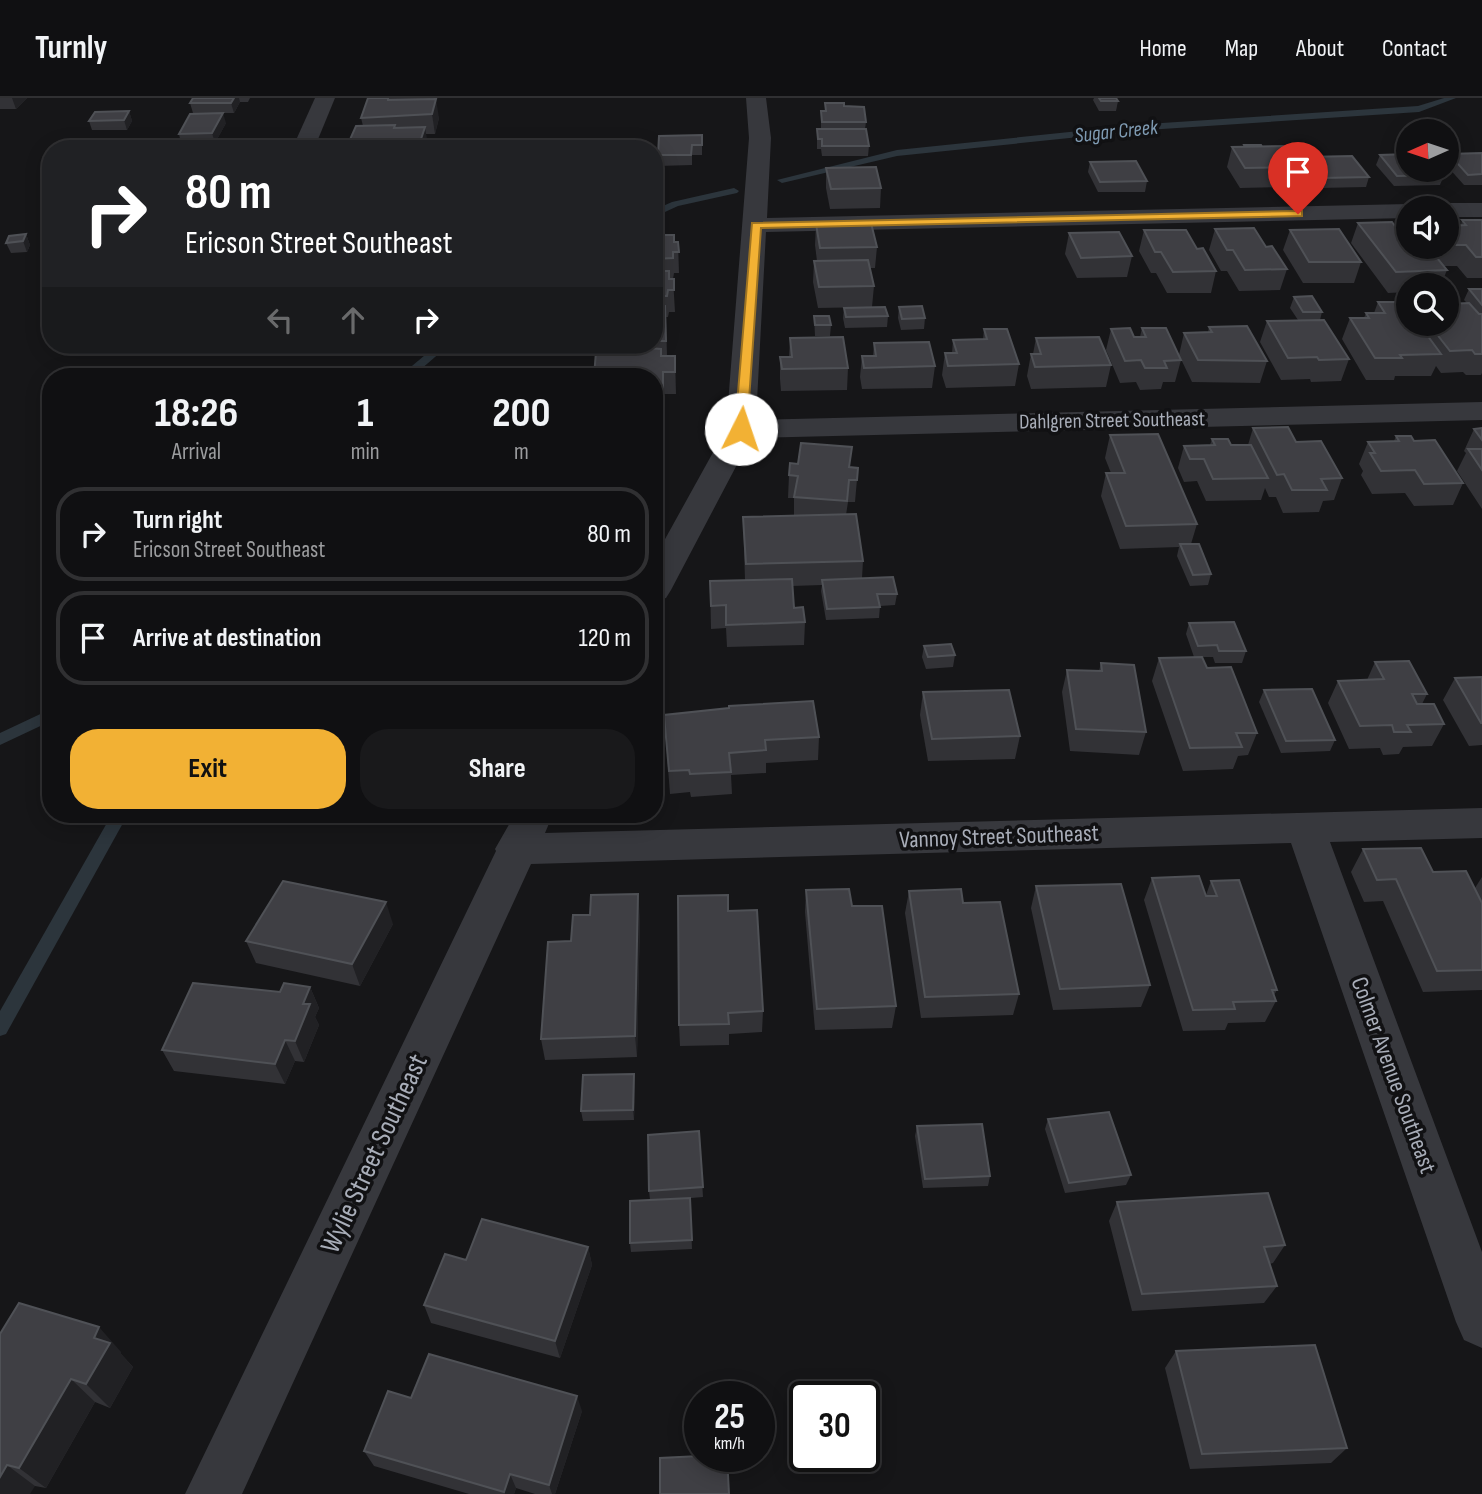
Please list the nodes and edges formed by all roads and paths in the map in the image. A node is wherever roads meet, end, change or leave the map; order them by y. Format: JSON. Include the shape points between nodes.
{"nodes":[{"id":1,"x":325,"y":98,"type":"edge"},
{"id":2,"x":756,"y":98,"type":"edge"},
{"id":3,"x":307,"y":140,"type":"edge"},
{"id":4,"x":1459,"y":210,"type":"edge"},
{"id":5,"x":1482,"y":210,"type":"edge"},
{"id":6,"x":1396,"y":211,"type":"edge"},
{"id":7,"x":756,"y":225,"type":"junction"},
{"id":8,"x":1482,"y":411,"type":"edge"},
{"id":9,"x":741,"y":429,"type":"junction"},
{"id":10,"x":663,"y":573,"type":"edge"},
{"id":11,"x":1482,"y":823,"type":"edge"},
{"id":12,"x":1305,"y":827,"type":"junction"},
{"id":13,"x":525,"y":832,"type":"edge"},
{"id":14,"x":1482,"y":1322,"type":"edge"},
{"id":15,"x":213,"y":1494,"type":"edge"}],
"edges":[{"from":1,"to":3,"type":"street"},
{"from":2,"to":7,"type":"street","via":[[761,138]]},
{"from":4,"to":5,"type":"street"},
{"from":6,"to":7,"type":"street"},
{"from":7,"to":9,"type":"street"},
{"from":8,"to":9,"type":"street","name":"Dahlgren Street Southeast"},
{"from":9,"to":10,"type":"street"},
{"from":11,"to":12,"type":"street","name":"Vannoy Street Southeast"},
{"from":12,"to":13,"type":"street","name":"Vannoy Street Southeast"},
{"from":12,"to":14,"type":"street","name":"Colmer Avenue Southeast"},
{"from":13,"to":15,"type":"street","name":"Wylie Street Southeast"}]}
